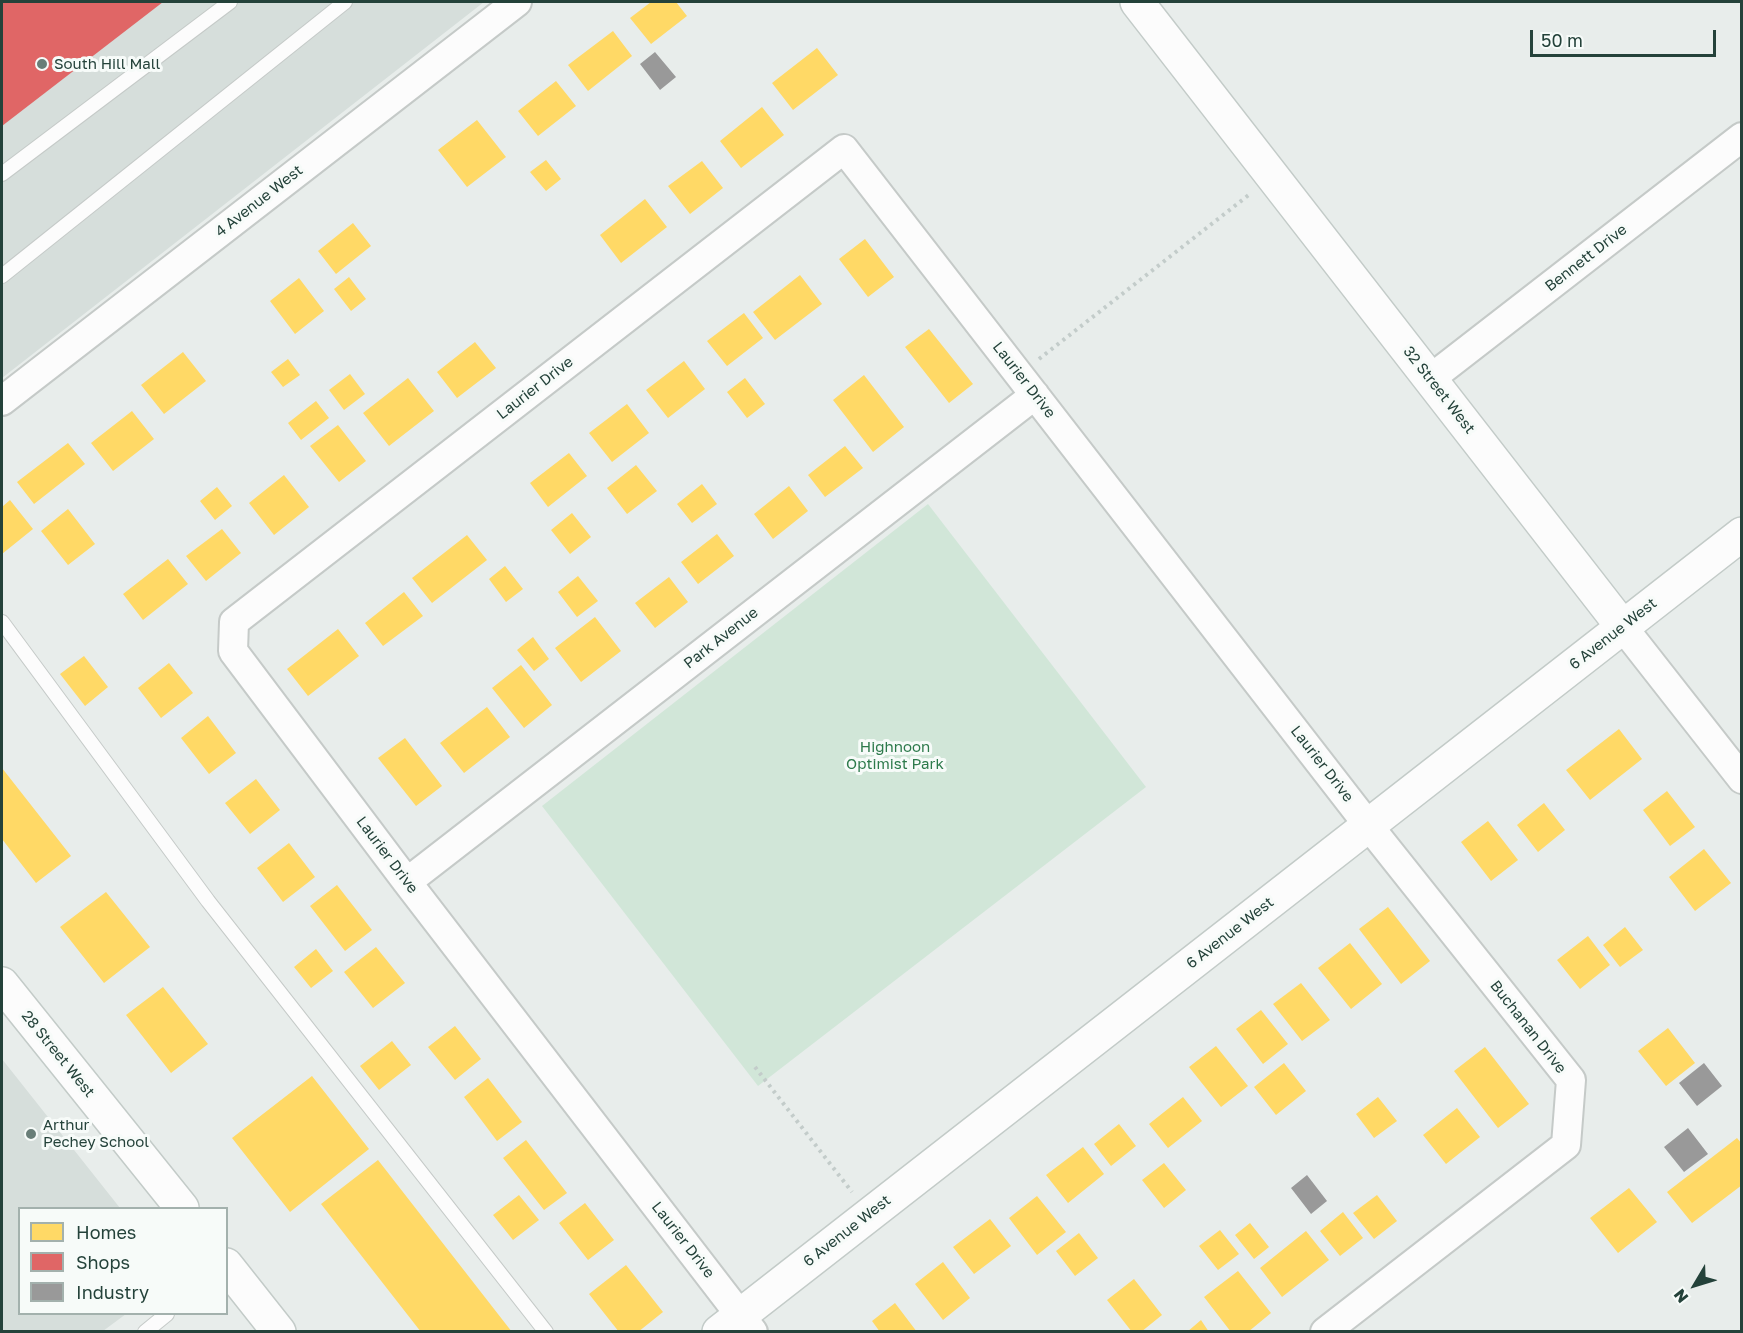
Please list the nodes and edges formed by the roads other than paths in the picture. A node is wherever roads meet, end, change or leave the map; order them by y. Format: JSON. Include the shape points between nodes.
{"nodes":[{"id":1,"x":230,"y":2,"type":"edge"},
{"id":2,"x":345,"y":2,"type":"edge"},
{"id":3,"x":1137,"y":2,"type":"edge"},
{"id":4,"x":504,"y":6,"type":"edge"},
{"id":5,"x":1742,"y":137,"type":"edge"},
{"id":6,"x":2,"y":174,"type":"edge"},
{"id":7,"x":2,"y":276,"type":"edge"},
{"id":8,"x":1430,"y":379,"type":"junction"},
{"id":9,"x":1027,"y":385,"type":"junction"},
{"id":10,"x":2,"y":401,"type":"edge"},
{"id":11,"x":1742,"y":534,"type":"edge"},
{"id":12,"x":2,"y":622,"type":"edge"},
{"id":13,"x":1622,"y":626,"type":"junction"},
{"id":14,"x":1742,"y":779,"type":"edge"},
{"id":15,"x":1368,"y":825,"type":"junction"},
{"id":16,"x":407,"y":882,"type":"junction"},
{"id":17,"x":2,"y":984,"type":"edge"},
{"id":18,"x":180,"y":1207,"type":"edge"},
{"id":19,"x":228,"y":1268,"type":"edge"},
{"id":20,"x":166,"y":1315,"type":"edge"},
{"id":21,"x":737,"y":1326,"type":"edge"},
{"id":22,"x":145,"y":1332,"type":"edge"},
{"id":23,"x":279,"y":1332,"type":"edge"},
{"id":24,"x":546,"y":1332,"type":"edge"},
{"id":25,"x":1324,"y":1332,"type":"edge"}],
"edges":[{"from":1,"to":6,"type":"lane"},
{"from":2,"to":7,"type":"lane"},
{"from":3,"to":8,"type":"street","name":"32 Street West"},
{"from":4,"to":10,"type":"street","name":"4 Avenue West"},
{"from":5,"to":8,"type":"street","name":"Bennett Drive"},
{"from":8,"to":13,"type":"street","name":"32 Street West"},
{"from":9,"to":15,"type":"street","name":"Laurier Drive"},
{"from":9,"to":16,"type":"street","name":"Park Avenue"},
{"from":9,"to":16,"type":"street","name":"Laurier Drive","via":[[844,149],[234,622],[233,651]]},
{"from":11,"to":13,"type":"street","name":"6 Avenue West"},
{"from":12,"to":24,"type":"lane","via":[[208,901]]},
{"from":13,"to":14,"type":"street","name":"32 Street West"},
{"from":13,"to":15,"type":"street","name":"6 Avenue West"},
{"from":15,"to":21,"type":"street","name":"6 Avenue West","via":[[869,1214]]},
{"from":15,"to":25,"type":"street","name":"Buchanan Drive","via":[[1571,1080],[1566,1145]]},
{"from":16,"to":21,"type":"street","name":"Laurier Drive"},
{"from":17,"to":18,"type":"street","name":"28 Street West"},
{"from":19,"to":23,"type":"street"},
{"from":20,"to":22,"type":"lane"}]}
